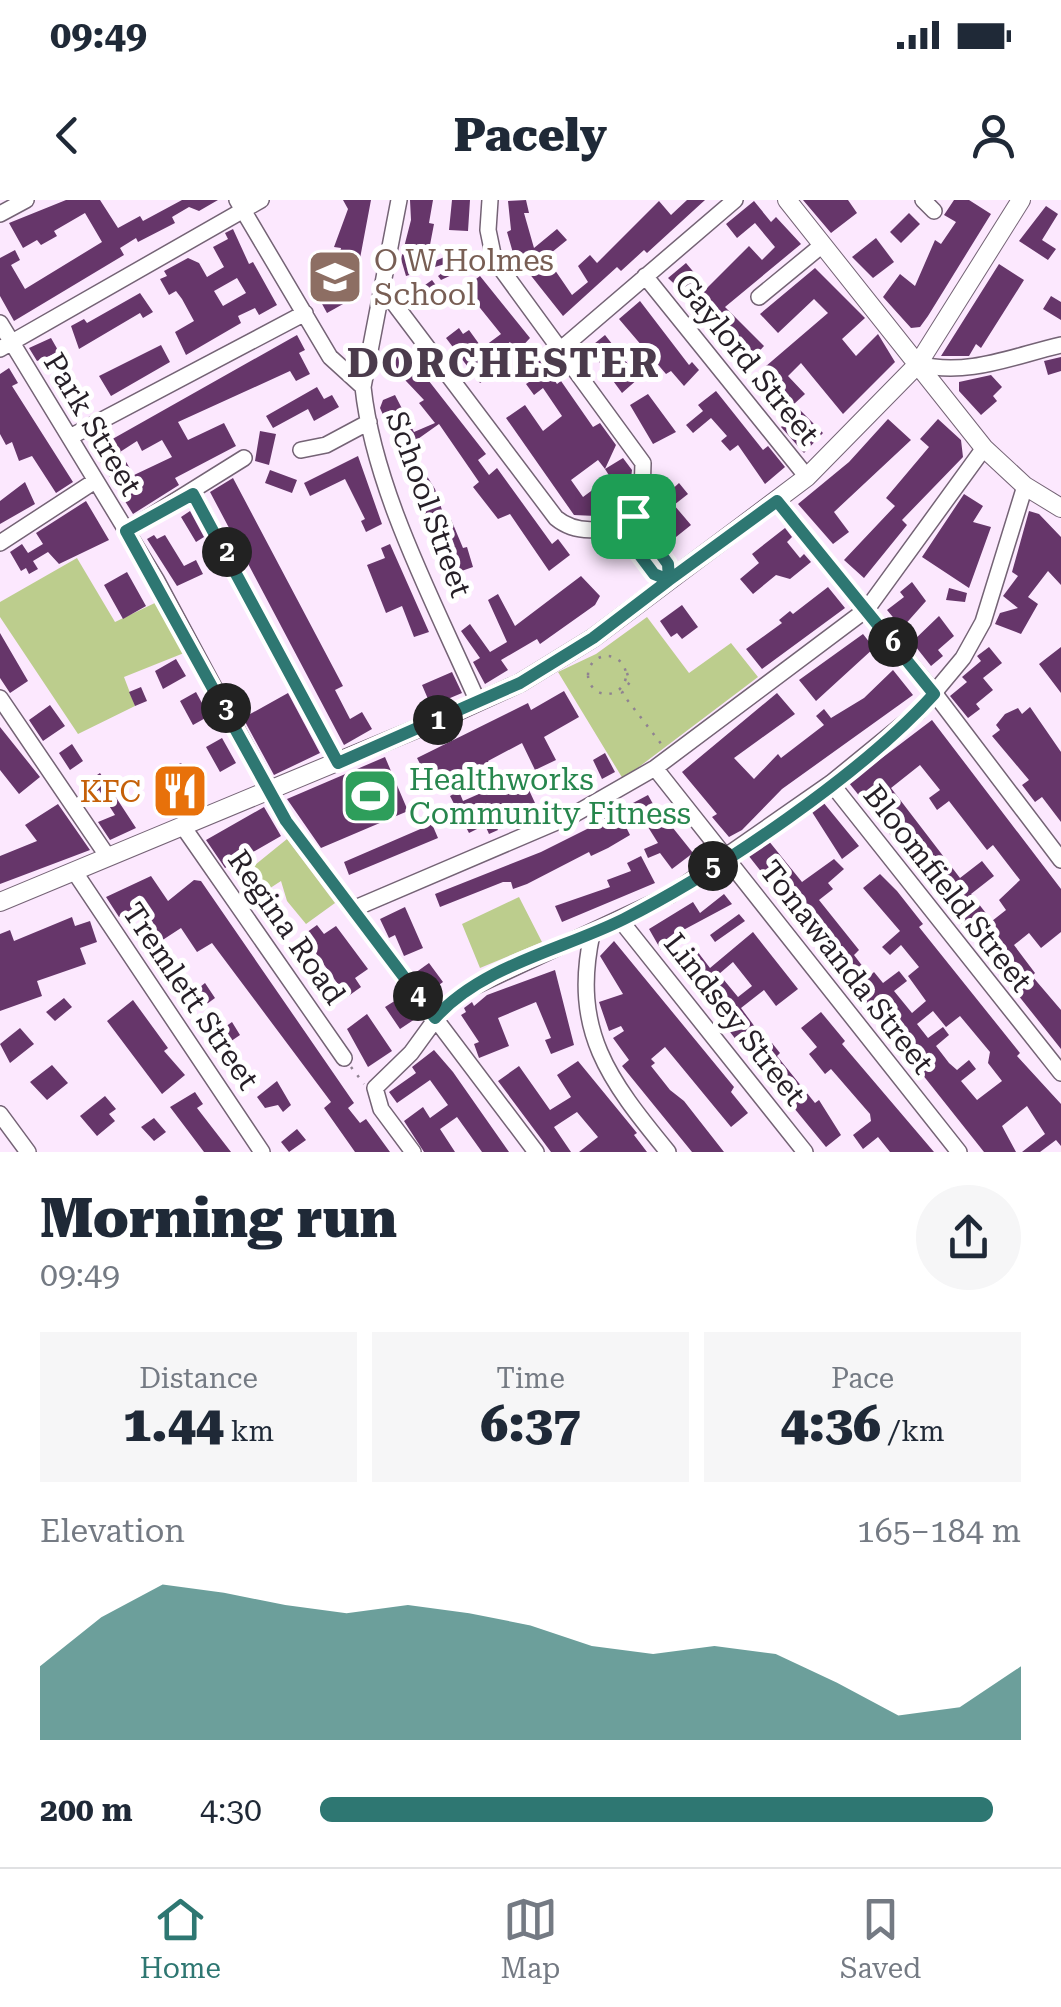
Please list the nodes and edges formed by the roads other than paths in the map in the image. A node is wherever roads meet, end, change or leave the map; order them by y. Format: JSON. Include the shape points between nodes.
{"nodes":[{"id":1,"x":26,"y":200,"type":"edge"},
{"id":2,"x":261,"y":200,"type":"edge"},
{"id":3,"x":399,"y":200,"type":"edge"},
{"id":4,"x":490,"y":200,"type":"edge"},
{"id":5,"x":736,"y":200,"type":"edge"},
{"id":6,"x":788,"y":200,"type":"edge"},
{"id":7,"x":1021,"y":200,"type":"edge"},
{"id":8,"x":240,"y":205,"type":"edge"},
{"id":9,"x":0,"y":214,"type":"edge"},
{"id":10,"x":822,"y":246,"type":"junction"},
{"id":11,"x":644,"y":276,"type":"junction"},
{"id":12,"x":384,"y":290,"type":"junction"},
{"id":13,"x":759,"y":297,"type":"dead end"},
{"id":14,"x":305,"y":313,"type":"junction"},
{"id":15,"x":0,"y":323,"type":"edge"},
{"id":16,"x":6,"y":345,"type":"edge"},
{"id":17,"x":1061,"y":345,"type":"edge"},
{"id":18,"x":561,"y":350,"type":"junction"},
{"id":19,"x":918,"y":364,"type":"junction"},
{"id":20,"x":364,"y":386,"type":"junction"},
{"id":21,"x":369,"y":422,"type":"junction"},
{"id":22,"x":70,"y":438,"type":"junction"},
{"id":23,"x":984,"y":448,"type":"junction"},
{"id":24,"x":301,"y":450,"type":"dead end"},
{"id":25,"x":244,"y":458,"type":"dead end"},
{"id":26,"x":808,"y":477,"type":"junction"},
{"id":27,"x":95,"y":481,"type":"junction"},
{"id":28,"x":1025,"y":486,"type":"junction"},
{"id":29,"x":193,"y":494,"type":"junction"},
{"id":30,"x":777,"y":501,"type":"junction"},
{"id":31,"x":1061,"y":508,"type":"edge"},
{"id":32,"x":633,"y":516,"type":"junction"},
{"id":33,"x":618,"y":526,"type":"junction"},
{"id":34,"x":126,"y":531,"type":"junction"},
{"id":35,"x":0,"y":542,"type":"edge"},
{"id":36,"x":669,"y":580,"type":"junction"},
{"id":37,"x":867,"y":610,"type":"junction"},
{"id":38,"x":934,"y":694,"type":"junction"},
{"id":39,"x":0,"y":698,"type":"edge"},
{"id":40,"x":478,"y":702,"type":"junction"},
{"id":41,"x":338,"y":763,"type":"junction"},
{"id":42,"x":656,"y":768,"type":"junction"},
{"id":43,"x":831,"y":782,"type":"junction"},
{"id":44,"x":270,"y":791,"type":"junction"},
{"id":45,"x":184,"y":828,"type":"junction"},
{"id":46,"x":108,"y":857,"type":"junction"},
{"id":47,"x":726,"y":857,"type":"junction"},
{"id":48,"x":1061,"y":860,"type":"edge"},
{"id":49,"x":74,"y":871,"type":"junction"},
{"id":50,"x":0,"y":902,"type":"edge"},
{"id":51,"x":353,"y":909,"type":"junction"},
{"id":52,"x":621,"y":921,"type":"junction"},
{"id":53,"x":592,"y":934,"type":"junction"},
{"id":54,"x":435,"y":1018,"type":"junction"},
{"id":55,"x":346,"y":1060,"type":"road end"},
{"id":56,"x":1061,"y":1074,"type":"edge"},
{"id":57,"x":0,"y":1114,"type":"edge"},
{"id":58,"x":28,"y":1152,"type":"edge"},
{"id":59,"x":262,"y":1152,"type":"edge"},
{"id":60,"x":412,"y":1152,"type":"edge"},
{"id":61,"x":536,"y":1152,"type":"edge"},
{"id":62,"x":668,"y":1152,"type":"edge"},
{"id":63,"x":805,"y":1152,"type":"edge"},
{"id":64,"x":959,"y":1152,"type":"edge"}],
"edges":[{"from":1,"to":9,"type":"street"},
{"from":2,"to":8,"type":"street"},
{"from":3,"to":12,"type":"street","name":"School Street"},
{"from":4,"to":18,"type":"street","via":[[494,259]]},
{"from":5,"to":11,"type":"street"},
{"from":6,"to":10,"type":"main road"},
{"from":7,"to":19,"type":"main road"},
{"from":8,"to":14,"type":"street"},
{"from":8,"to":16,"type":"street"},
{"from":10,"to":13,"type":"street"},
{"from":10,"to":19,"type":"main road"},
{"from":11,"to":18,"type":"street"},
{"from":11,"to":26,"type":"street","name":"Gaylord Street"},
{"from":12,"to":20,"type":"street","name":"School Street"},
{"from":12,"to":33,"type":"street","via":[[556,518],[573,528]]},
{"from":14,"to":20,"type":"street","via":[[330,357]]},
{"from":14,"to":22,"type":"street"},
{"from":15,"to":16,"type":"street","name":"Park Street"},
{"from":16,"to":22,"type":"street","name":"Park Street"},
{"from":17,"to":19,"type":"street","via":[[976,367]]},
{"from":18,"to":32,"type":"street","via":[[643,464]]},
{"from":19,"to":23,"type":"main road"},
{"from":19,"to":26,"type":"main road"},
{"from":20,"to":21,"type":"street","name":"School Street"},
{"from":21,"to":24,"type":"street"},
{"from":21,"to":40,"type":"street","name":"School Street"},
{"from":22,"to":27,"type":"street","name":"Park Street"},
{"from":23,"to":28,"type":"main road"},
{"from":23,"to":37,"type":"street"},
{"from":25,"to":29,"type":"street"},
{"from":26,"to":30,"type":"main road"},
{"from":27,"to":34,"type":"street","name":"Park Street"},
{"from":27,"to":35,"type":"street"},
{"from":28,"to":31,"type":"main road"},
{"from":28,"to":38,"type":"street","via":[[982,622]]},
{"from":29,"to":34,"type":"street"},
{"from":29,"to":41,"type":"street"},
{"from":30,"to":36,"type":"main road"},
{"from":30,"to":37,"type":"street"},
{"from":32,"to":33,"type":"street"},
{"from":32,"to":36,"type":"street","via":[[668,564]]},
{"from":33,"to":36,"type":"street","via":[[654,574]]},
{"from":34,"to":44,"type":"street","name":"Park Street"},
{"from":36,"to":40,"type":"main road","via":[[555,663]]},
{"from":37,"to":38,"type":"street"},
{"from":37,"to":42,"type":"street"},
{"from":38,"to":43,"type":"street"},
{"from":38,"to":48,"type":"street"},
{"from":39,"to":46,"type":"street"},
{"from":40,"to":41,"type":"main road"},
{"from":41,"to":44,"type":"main road"},
{"from":42,"to":47,"type":"street","name":"Tonawanda Street"},
{"from":42,"to":51,"type":"street","via":[[573,815]]},
{"from":43,"to":47,"type":"street"},
{"from":43,"to":56,"type":"street","name":"Bloomfield Street"},
{"from":44,"to":45,"type":"main road"},
{"from":44,"to":51,"type":"street","name":"Park Street"},
{"from":45,"to":46,"type":"main road"},
{"from":45,"to":55,"type":"street","name":"Regina Road"},
{"from":46,"to":49,"type":"main road"},
{"from":47,"to":52,"type":"street"},
{"from":47,"to":64,"type":"street","name":"Tonawanda Street"},
{"from":49,"to":50,"type":"main road"},
{"from":49,"to":59,"type":"street","name":"Tremlett Street"},
{"from":51,"to":54,"type":"street","name":"Park Street"},
{"from":52,"to":53,"type":"street"},
{"from":52,"to":63,"type":"street","name":"Lindsey Street"},
{"from":53,"to":54,"type":"street","via":[[469,989]]},
{"from":53,"to":62,"type":"street","via":[[584,993],[594,1042],[623,1097]]},
{"from":54,"to":60,"type":"street","via":[[374,1092]]},
{"from":54,"to":61,"type":"street","name":"Park Street"},
{"from":57,"to":58,"type":"street"}]}
